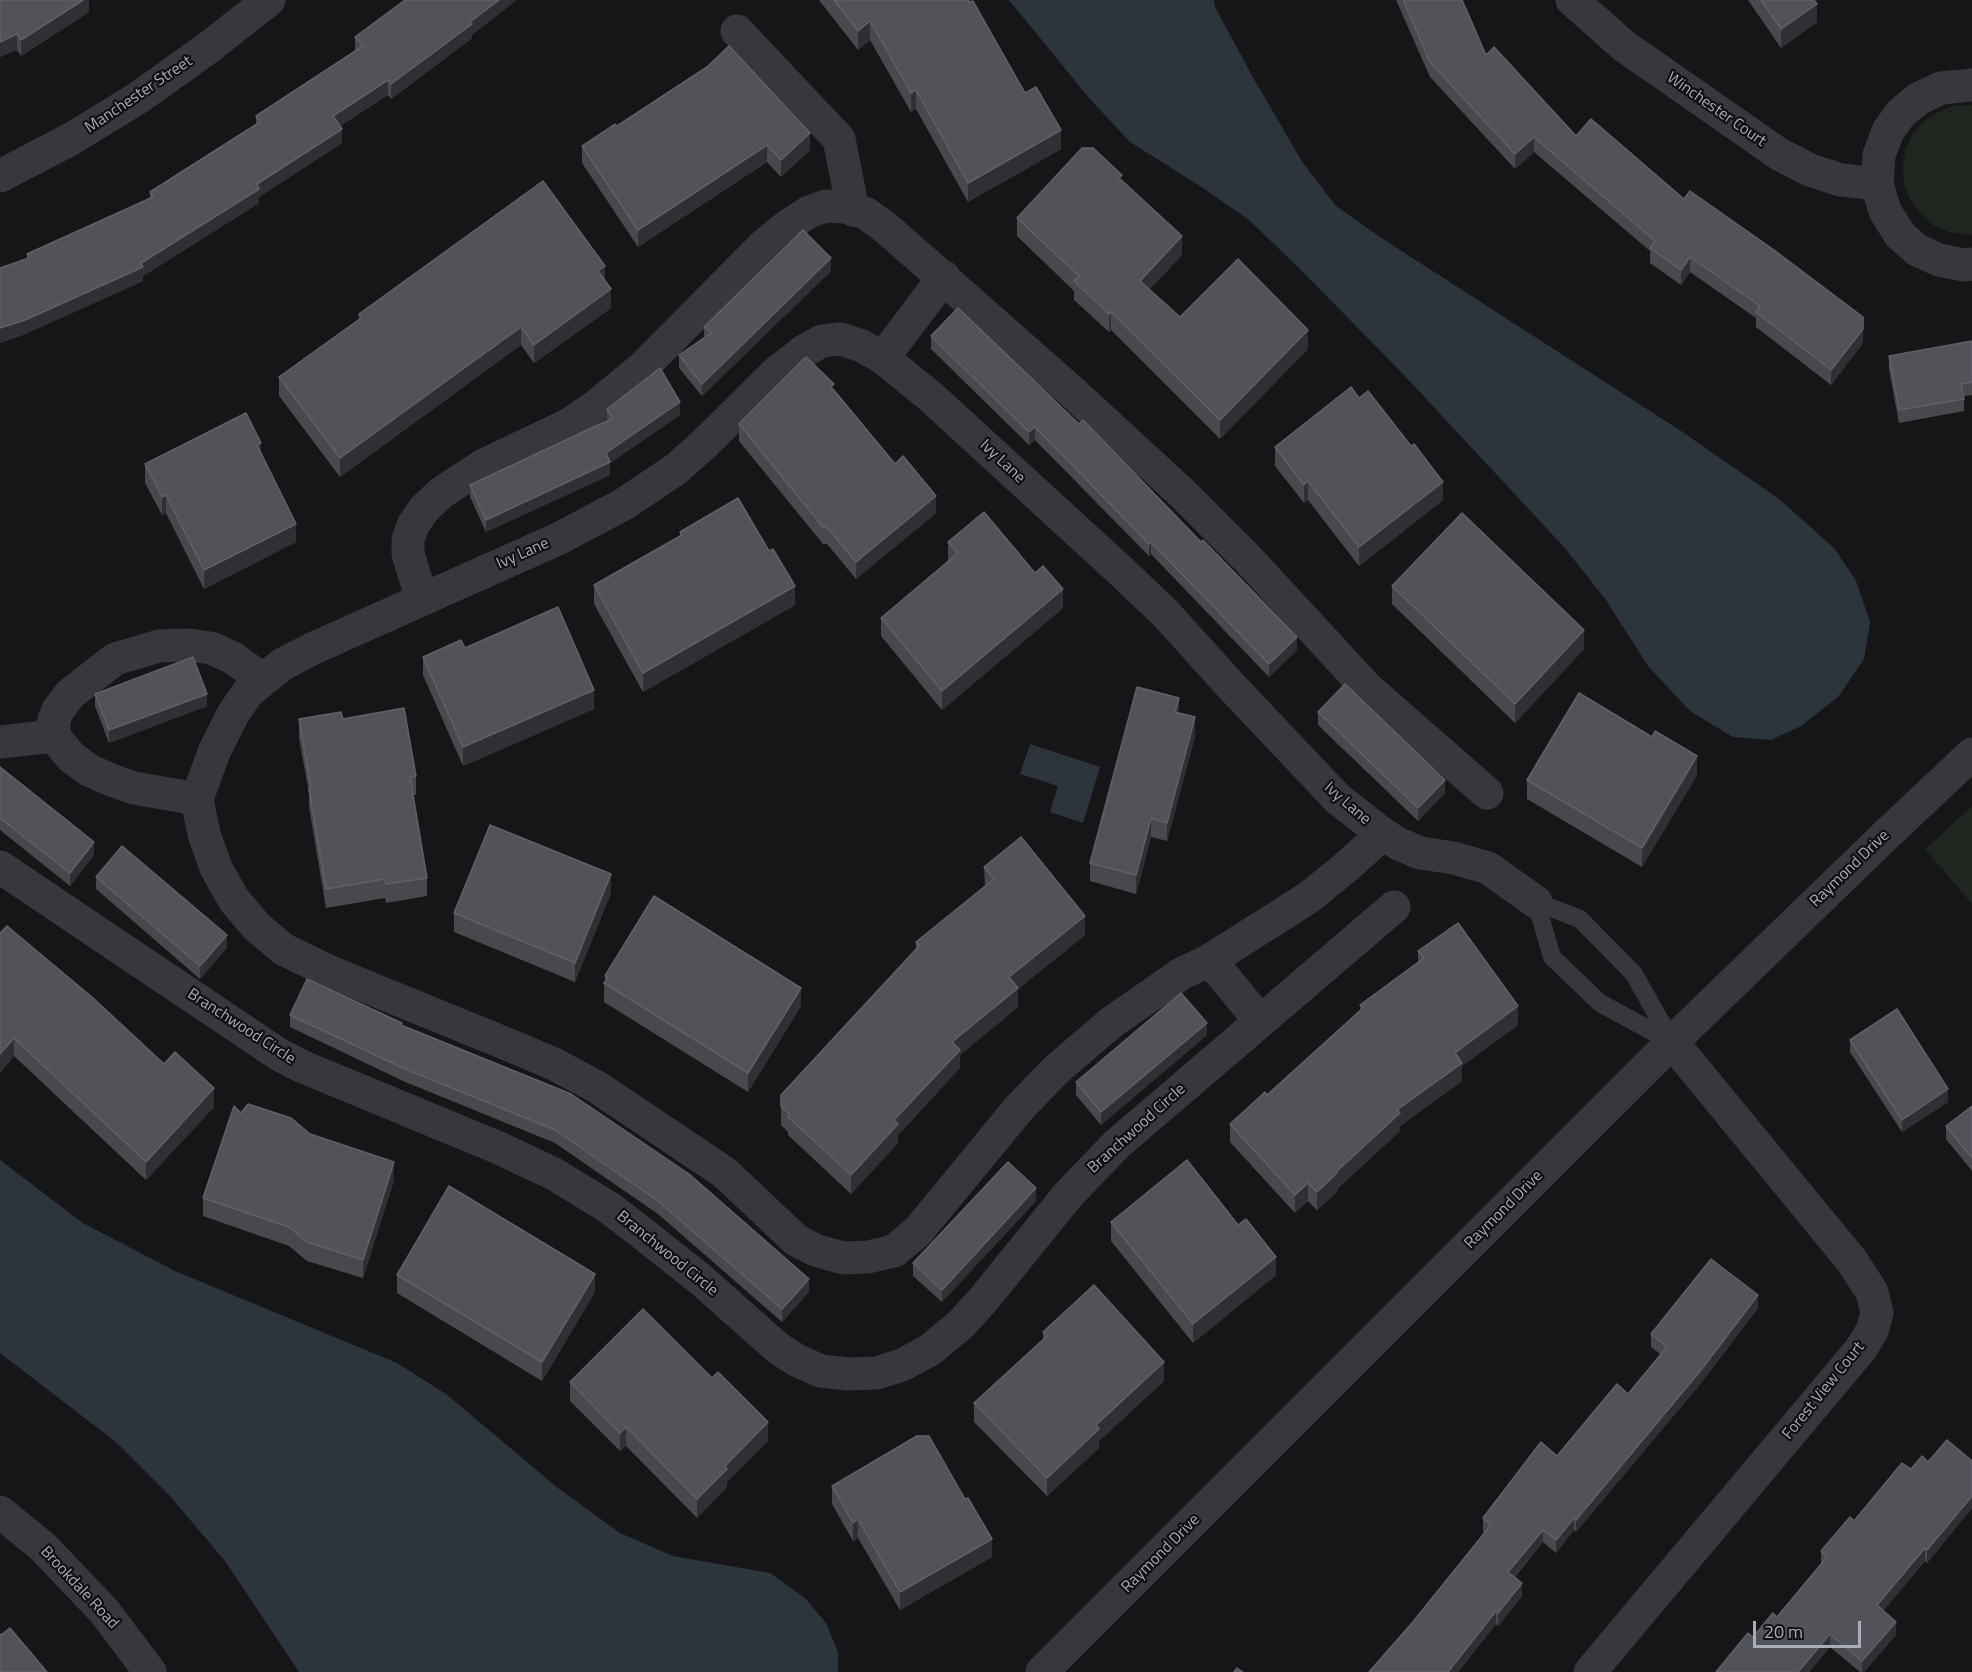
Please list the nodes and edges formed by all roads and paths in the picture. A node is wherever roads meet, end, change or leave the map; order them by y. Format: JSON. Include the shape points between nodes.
{"nodes":[{"id":1,"x":269,"y":0,"type":"edge"},
{"id":2,"x":1572,"y":0,"type":"edge"},
{"id":3,"x":737,"y":31,"type":"dead end"},
{"id":4,"x":1972,"y":85,"type":"edge"},
{"id":5,"x":0,"y":176,"type":"edge"},
{"id":6,"x":1877,"y":184,"type":"junction"},
{"id":7,"x":853,"y":210,"type":"junction"},
{"id":8,"x":1972,"y":264,"type":"edge"},
{"id":9,"x":944,"y":277,"type":"junction"},
{"id":10,"x":883,"y":358,"type":"junction"},
{"id":11,"x":422,"y":599,"type":"junction"},
{"id":12,"x":262,"y":679,"type":"junction"},
{"id":13,"x":54,"y":736,"type":"junction"},
{"id":14,"x":0,"y":742,"type":"edge"},
{"id":15,"x":1972,"y":754,"type":"edge"},
{"id":16,"x":1487,"y":793,"type":"dead end"},
{"id":17,"x":197,"y":799,"type":"junction"},
{"id":18,"x":1383,"y":834,"type":"junction"},
{"id":19,"x":0,"y":867,"type":"edge"},
{"id":20,"x":1536,"y":902,"type":"junction"},
{"id":21,"x":1394,"y":907,"type":"dead end"},
{"id":22,"x":1210,"y":960,"type":"junction"},
{"id":23,"x":1260,"y":1021,"type":"junction"},
{"id":24,"x":1672,"y":1042,"type":"junction"},
{"id":25,"x":0,"y":1512,"type":"edge"},
{"id":26,"x":150,"y":1672,"type":"edge"},
{"id":27,"x":1042,"y":1672,"type":"edge"},
{"id":28,"x":1590,"y":1672,"type":"edge"}],
"edges":[{"from":1,"to":5,"type":"street","name":"Manchester Street","via":[[138,98]]},
{"from":2,"to":6,"type":"street","name":"Winchester Court","via":[[1624,46],[1779,154],[1841,180]]},
{"from":3,"to":7,"type":"street","via":[[839,140]]},
{"from":4,"to":6,"type":"street","via":[[1941,88],[1901,113],[1888,131],[1879,155]]},
{"from":6,"to":8,"type":"street","via":[[1885,211],[1900,236],[1917,250],[1939,260]]},
{"from":7,"to":9,"type":"street","via":[[885,227]]},
{"from":7,"to":11,"type":"street","via":[[826,206],[786,227],[642,368],[596,406],[568,425],[482,466],[441,493],[424,509],[408,540],[408,554]]},
{"from":9,"to":10,"type":"street"},
{"from":9,"to":16,"type":"street","via":[[1182,493],[1367,688]]},
{"from":10,"to":11,"type":"street","name":"Ivy Lane","via":[[841,339],[822,341],[778,371],[676,469],[624,504],[560,538]]},
{"from":10,"to":18,"type":"street","name":"Ivy Lane","via":[[940,405],[1165,613],[1338,799]]},
{"from":11,"to":12,"type":"street","name":"Ivy Lane","via":[[314,648]]},
{"from":12,"to":13,"type":"street","via":[[211,648],[159,646],[115,659],[70,694],[54,720]]},
{"from":12,"to":17,"type":"street","name":"Ivy Lane","via":[[234,714],[214,752]]},
{"from":13,"to":14,"type":"street"},
{"from":13,"to":17,"type":"street","via":[[71,757],[111,780]]},
{"from":15,"to":24,"type":"street","name":"Raymond Drive"},
{"from":17,"to":22,"type":"street","via":[[216,868],[234,900],[283,949],[554,1064],[597,1087],[725,1173],[796,1240],[843,1258],[894,1251],[918,1231],[990,1142],[1057,1070],[1112,1022],[1181,974]]},
{"from":18,"to":20,"type":"street","name":"Ivy Lane","via":[[1420,852],[1488,868]]},
{"from":18,"to":22,"type":"street","via":[[1308,898]]},
{"from":19,"to":23,"type":"street","name":"Branchwood Circle","via":[[278,1054],[499,1148],[554,1174],[609,1207],[779,1348],[821,1371],[877,1372],[902,1365],[930,1350],[983,1300],[1116,1144]]},
{"from":20,"to":24,"type":"lane","name":"Ivy Lane","via":[[1580,919],[1611,950],[1634,974]]},
{"from":20,"to":24,"type":"lane","via":[[1552,957],[1600,1003]]},
{"from":21,"to":23,"type":"street","name":"Branchwood Circle"},
{"from":22,"to":23,"type":"street"},
{"from":24,"to":27,"type":"street","name":"Raymond Drive"},
{"from":24,"to":28,"type":"street","name":"Forest View Court","via":[[1852,1261],[1872,1292],[1877,1313],[1860,1350]]},
{"from":25,"to":26,"type":"street","name":"Brookdale Road","via":[[43,1547],[104,1611]]}]}
